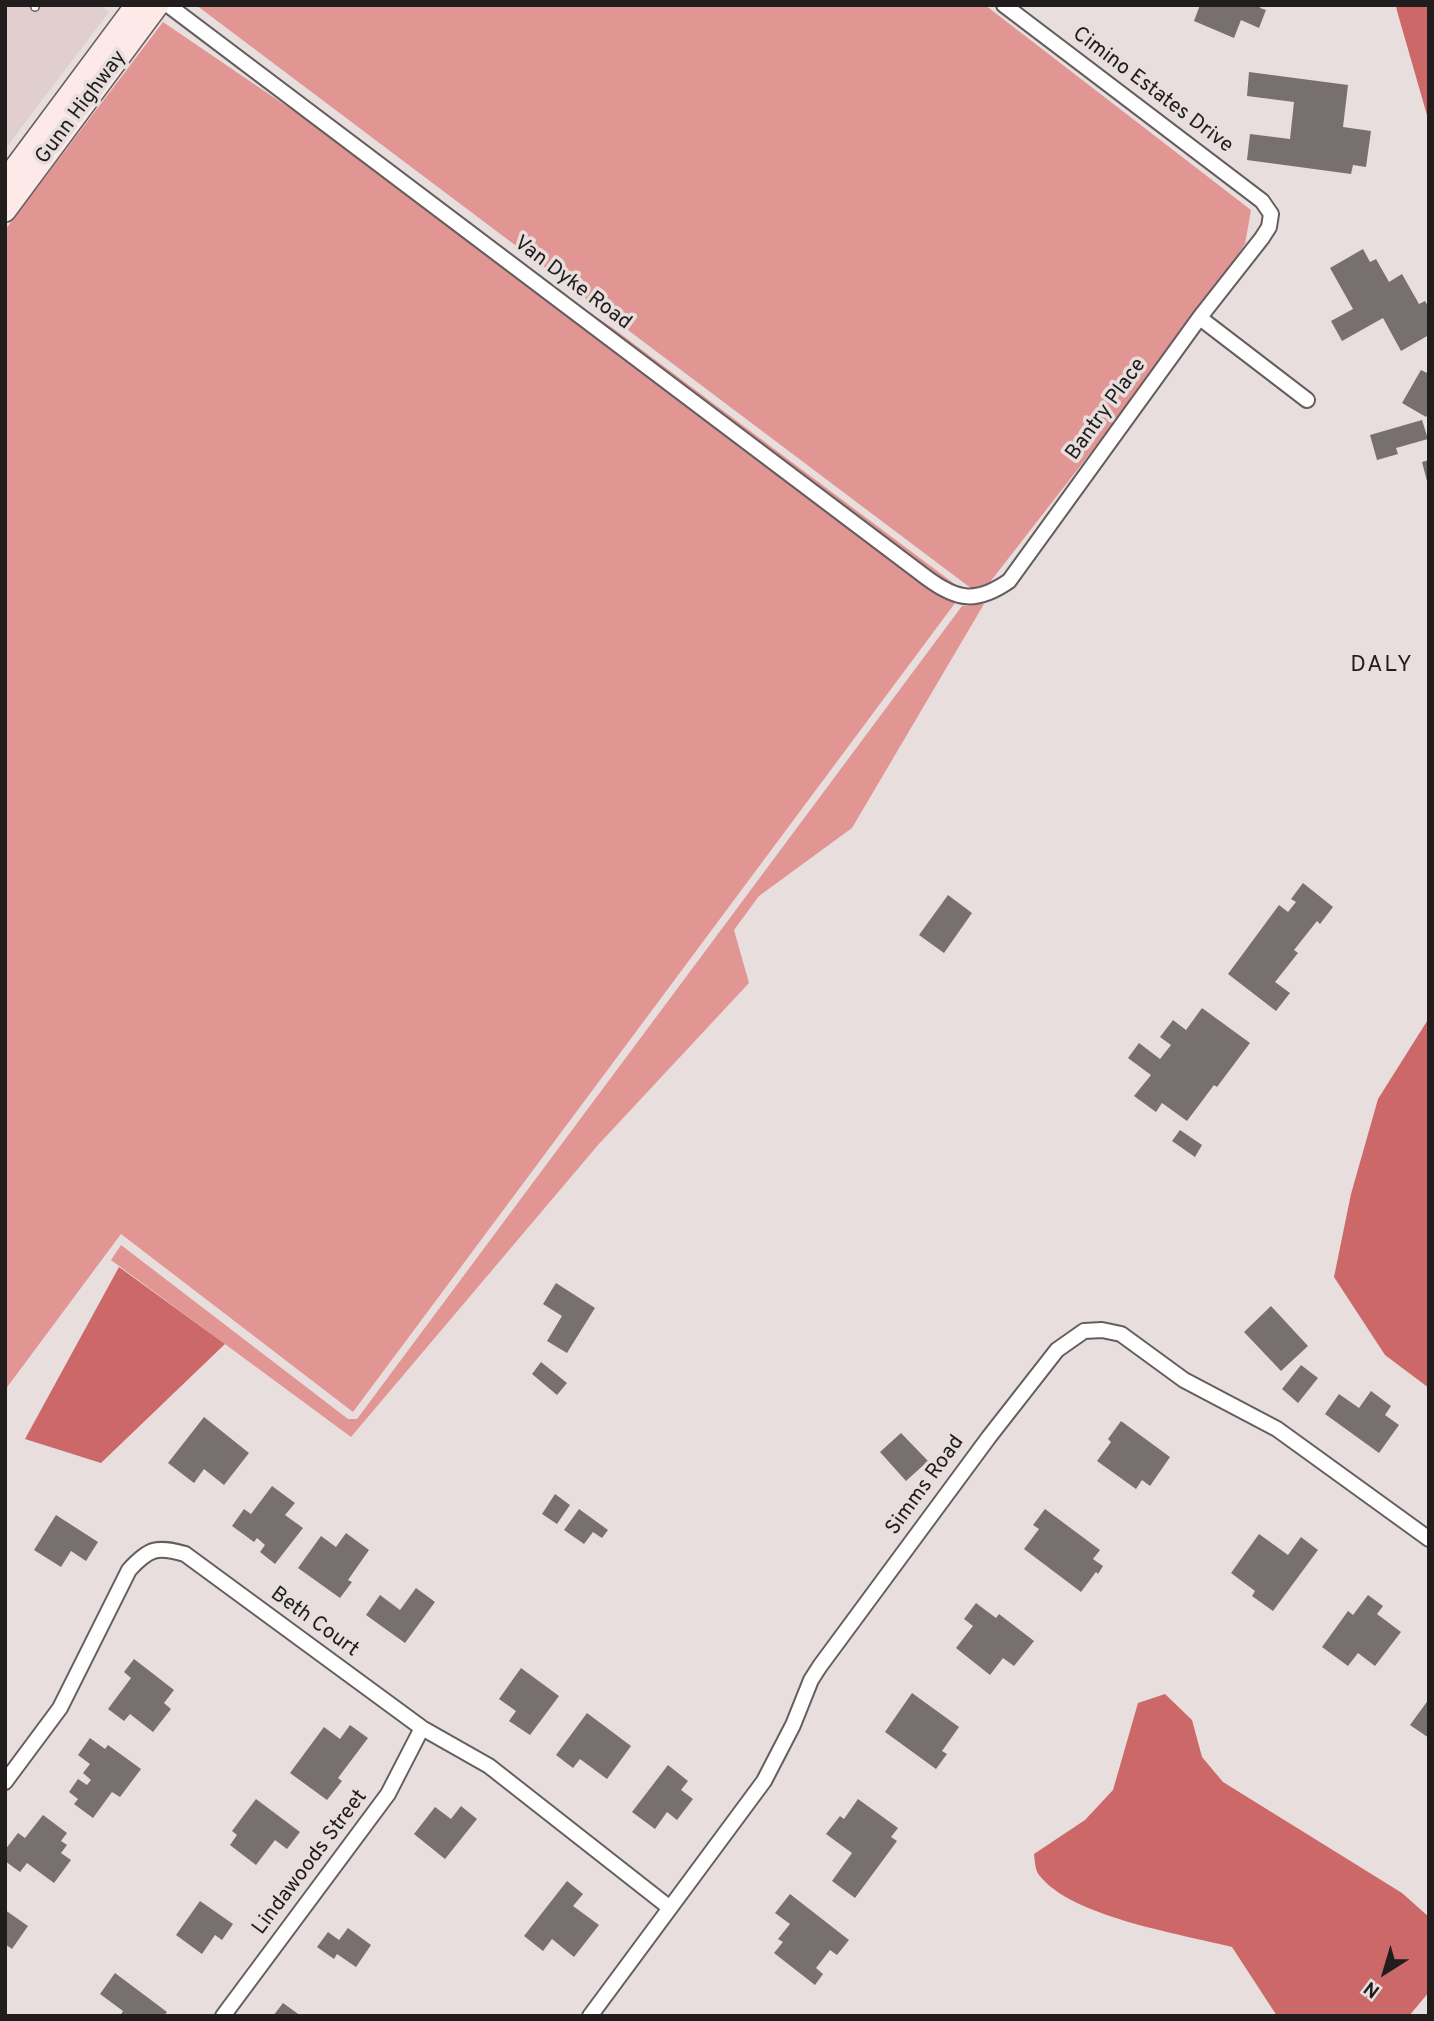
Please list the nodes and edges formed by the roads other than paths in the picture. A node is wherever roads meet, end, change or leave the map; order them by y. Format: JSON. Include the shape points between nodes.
{"nodes":[{"id":1,"x":136,"y":5,"type":"edge"},
{"id":2,"x":158,"y":5,"type":"edge"},
{"id":3,"x":168,"y":5,"type":"edge"},
{"id":4,"x":1004,"y":5,"type":"edge"},
{"id":5,"x":5,"y":181,"type":"edge"},
{"id":6,"x":5,"y":211,"type":"edge"},
{"id":7,"x":1271,"y":214,"type":"joint"},
{"id":8,"x":1199,"y":318,"type":"junction"},
{"id":9,"x":1307,"y":400,"type":"dead end"},
{"id":10,"x":952,"y":594,"type":"joint"},
{"id":11,"x":1429,"y":1539,"type":"edge"},
{"id":12,"x":422,"y":1728,"type":"junction"},
{"id":13,"x":5,"y":1782,"type":"edge"},
{"id":14,"x":670,"y":1908,"type":"junction"},
{"id":15,"x":223,"y":2016,"type":"edge"},
{"id":16,"x":590,"y":2016,"type":"edge"}],
"edges":[{"from":1,"to":5,"type":"main road","name":"Gunn Highway"},
{"from":2,"to":6,"type":"main road","name":"Gunn Highway"},
{"from":3,"to":10,"type":"street","name":"Van Dyke Road"},
{"from":4,"to":7,"type":"street","name":"Cimino Estates Drive","via":[[1262,201]]},
{"from":7,"to":8,"type":"street","name":"Bantry Place","via":[[1262,238]]},
{"from":8,"to":9,"type":"street"},
{"from":8,"to":10,"type":"street","name":"Bantry Place","via":[[1009,581],[987,594]]},
{"from":11,"to":14,"type":"street","name":"Simms Road","via":[[1277,1429],[1184,1380],[1121,1334],[1084,1331],[1057,1350],[820,1666],[764,1782]]},
{"from":12,"to":13,"type":"street","name":"Beth Court","via":[[185,1554],[164,1548],[144,1554],[130,1570],[60,1708]]},
{"from":12,"to":14,"type":"street","name":"Beth Court","via":[[489,1766]]},
{"from":12,"to":15,"type":"street","name":"Lindawoods Street","via":[[388,1794]]},
{"from":14,"to":16,"type":"street","name":"Simms Road"}]}
